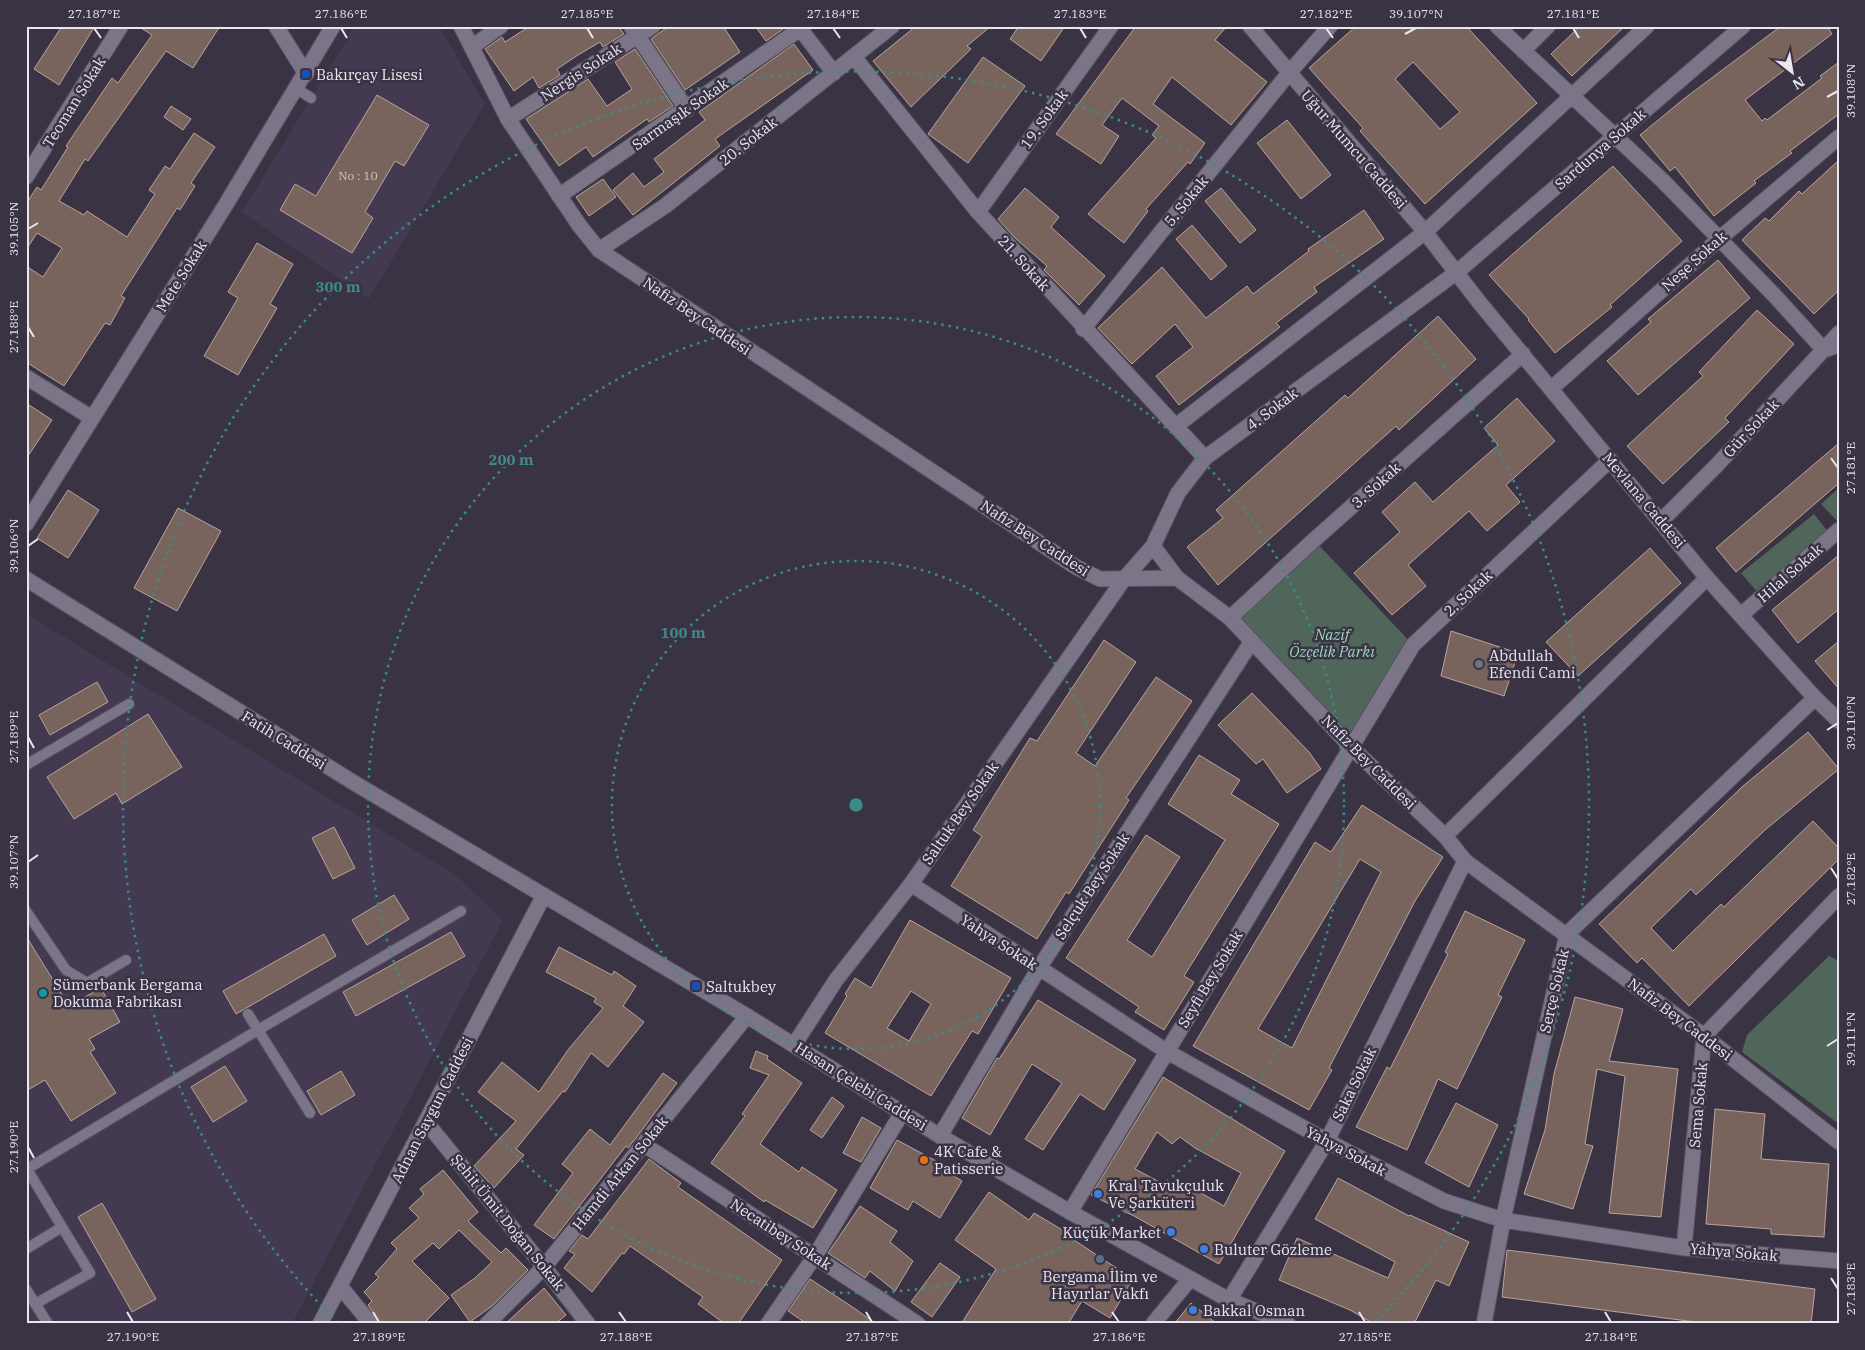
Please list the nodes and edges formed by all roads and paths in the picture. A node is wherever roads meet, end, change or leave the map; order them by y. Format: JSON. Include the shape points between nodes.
{"nodes":[{"id":1,"x":121,"y":26,"type":"edge"},
{"id":2,"x":276,"y":26,"type":"edge"},
{"id":3,"x":334,"y":26,"type":"edge"},
{"id":4,"x":461,"y":26,"type":"edge"},
{"id":5,"x":501,"y":26,"type":"edge"},
{"id":6,"x":653,"y":26,"type":"edge"},
{"id":7,"x":892,"y":26,"type":"edge"},
{"id":8,"x":1111,"y":26,"type":"edge"},
{"id":9,"x":1250,"y":26,"type":"edge"},
{"id":10,"x":1330,"y":26,"type":"edge"},
{"id":11,"x":1497,"y":26,"type":"edge"},
{"id":12,"x":1548,"y":26,"type":"edge"},
{"id":13,"x":1647,"y":26,"type":"edge"},
{"id":14,"x":799,"y":28,"type":"edge"},
{"id":15,"x":1738,"y":28,"type":"edge"},
{"id":16,"x":634,"y":31,"type":"edge"},
{"id":17,"x":472,"y":47,"type":"junction"},
{"id":18,"x":1523,"y":51,"type":"junction"},
{"id":19,"x":854,"y":57,"type":"junction"},
{"id":20,"x":834,"y":73,"type":"junction"},
{"id":21,"x":1289,"y":73,"type":"junction"},
{"id":22,"x":306,"y":74,"type":"junction"},
{"id":23,"x":296,"y":89,"type":"junction"},
{"id":24,"x":1570,"y":96,"type":"junction"},
{"id":25,"x":311,"y":98,"type":"dead end"},
{"id":26,"x":687,"y":110,"type":"junction"},
{"id":27,"x":508,"y":119,"type":"junction"},
{"id":28,"x":1615,"y":137,"type":"junction"},
{"id":29,"x":1839,"y":137,"type":"edge"},
{"id":30,"x":26,"y":177,"type":"edge"},
{"id":31,"x":559,"y":196,"type":"junction"},
{"id":32,"x":978,"y":212,"type":"junction"},
{"id":33,"x":1425,"y":232,"type":"junction"},
{"id":34,"x":1719,"y":239,"type":"junction"},
{"id":35,"x":599,"y":250,"type":"junction"},
{"id":36,"x":1457,"y":272,"type":"junction"},
{"id":37,"x":1083,"y":329,"type":"junction"},
{"id":38,"x":1839,"y":333,"type":"edge"},
{"id":39,"x":1839,"y":345,"type":"edge"},
{"id":40,"x":1824,"y":350,"type":"junction"},
{"id":41,"x":1523,"y":354,"type":"junction"},
{"id":42,"x":26,"y":377,"type":"edge"},
{"id":43,"x":1552,"y":388,"type":"junction"},
{"id":44,"x":92,"y":418,"type":"junction"},
{"id":45,"x":1176,"y":426,"type":"junction"},
{"id":46,"x":1205,"y":458,"type":"junction"},
{"id":47,"x":1610,"y":460,"type":"junction"},
{"id":48,"x":1661,"y":521,"type":"junction"},
{"id":49,"x":26,"y":524,"type":"edge"},
{"id":50,"x":1839,"y":530,"type":"edge"},
{"id":51,"x":1153,"y":546,"type":"junction"},
{"id":52,"x":1177,"y":578,"type":"junction"},
{"id":53,"x":1707,"y":578,"type":"junction"},
{"id":54,"x":26,"y":579,"type":"edge"},
{"id":55,"x":1124,"y":579,"type":"junction"},
{"id":56,"x":1741,"y":615,"type":"junction"},
{"id":57,"x":1230,"y":618,"type":"junction"},
{"id":58,"x":1252,"y":641,"type":"junction"},
{"id":59,"x":1815,"y":698,"type":"junction"},
{"id":60,"x":129,"y":704,"type":"dead end"},
{"id":61,"x":1839,"y":722,"type":"edge"},
{"id":62,"x":1351,"y":747,"type":"junction"},
{"id":63,"x":26,"y":765,"type":"edge"},
{"id":64,"x":1445,"y":836,"type":"junction"},
{"id":65,"x":1464,"y":861,"type":"junction"},
{"id":66,"x":911,"y":884,"type":"junction"},
{"id":67,"x":543,"y":896,"type":"junction"},
{"id":68,"x":1839,"y":896,"type":"edge"},
{"id":69,"x":26,"y":911,"type":"edge"},
{"id":70,"x":461,"y":911,"type":"dead end"},
{"id":71,"x":1567,"y":934,"type":"junction"},
{"id":72,"x":126,"y":960,"type":"dead end"},
{"id":73,"x":1039,"y":968,"type":"junction"},
{"id":74,"x":248,"y":1014,"type":"dead end"},
{"id":75,"x":747,"y":1016,"type":"junction"},
{"id":76,"x":258,"y":1030,"type":"junction"},
{"id":77,"x":1704,"y":1036,"type":"junction"},
{"id":78,"x":794,"y":1045,"type":"junction"},
{"id":79,"x":1166,"y":1051,"type":"junction"},
{"id":80,"x":310,"y":1112,"type":"dead end"},
{"id":81,"x":902,"y":1113,"type":"junction"},
{"id":82,"x":426,"y":1122,"type":"junction"},
{"id":83,"x":940,"y":1136,"type":"junction"},
{"id":84,"x":1327,"y":1141,"type":"junction"},
{"id":85,"x":1839,"y":1142,"type":"edge"},
{"id":86,"x":643,"y":1144,"type":"junction"},
{"id":87,"x":1070,"y":1212,"type":"junction"},
{"id":88,"x":1502,"y":1220,"type":"junction"},
{"id":89,"x":62,"y":1228,"type":"junction"},
{"id":90,"x":1684,"y":1248,"type":"junction"},
{"id":91,"x":26,"y":1249,"type":"edge"},
{"id":92,"x":815,"y":1256,"type":"junction"},
{"id":93,"x":1839,"y":1261,"type":"edge"},
{"id":94,"x":544,"y":1267,"type":"junction"},
{"id":95,"x":1190,"y":1279,"type":"junction"},
{"id":96,"x":340,"y":1286,"type":"junction"},
{"id":97,"x":26,"y":1289,"type":"edge"},
{"id":98,"x":1229,"y":1300,"type":"junction"},
{"id":99,"x":36,"y":1304,"type":"junction"},
{"id":100,"x":48,"y":1324,"type":"edge"},
{"id":101,"x":320,"y":1324,"type":"edge"},
{"id":102,"x":371,"y":1324,"type":"edge"},
{"id":103,"x":487,"y":1324,"type":"edge"},
{"id":104,"x":588,"y":1324,"type":"edge"},
{"id":105,"x":768,"y":1324,"type":"edge"},
{"id":106,"x":918,"y":1324,"type":"edge"},
{"id":107,"x":1153,"y":1324,"type":"edge"},
{"id":108,"x":1287,"y":1324,"type":"edge"},
{"id":109,"x":1484,"y":1324,"type":"edge"}],
"edges":[{"from":1,"to":30,"type":"street","name":"Teoman Sokak"},
{"from":2,"to":22,"type":"street"},
{"from":3,"to":22,"type":"street","name":"Mete Sokak"},
{"from":4,"to":17,"type":"street","name":"Nafiz Bey Caddesi"},
{"from":5,"to":17,"type":"street"},
{"from":6,"to":16,"type":"street","name":"Nergis Sokak"},
{"from":7,"to":19,"type":"street","name":"20. Sokak"},
{"from":8,"to":32,"type":"street","name":"19. Sokak"},
{"from":9,"to":21,"type":"street","name":"Uğur Mumcu Caddesi"},
{"from":10,"to":21,"type":"street","name":"5. Sokak"},
{"from":11,"to":18,"type":"street"},
{"from":12,"to":18,"type":"street"},
{"from":13,"to":24,"type":"street"},
{"from":14,"to":20,"type":"street"},
{"from":14,"to":26,"type":"street","name":"Sarmaşık Sokak"},
{"from":15,"to":28,"type":"street","name":"Sardunya Sokak"},
{"from":16,"to":26,"type":"street"},
{"from":16,"to":27,"type":"street","name":"Nergis Sokak"},
{"from":17,"to":27,"type":"street","name":"Nafiz Bey Caddesi"},
{"from":18,"to":24,"type":"street"},
{"from":19,"to":20,"type":"street","name":"20. Sokak"},
{"from":19,"to":32,"type":"street","name":"21. Sokak"},
{"from":20,"to":35,"type":"street","name":"20. Sokak","via":[[665,206]]},
{"from":21,"to":33,"type":"street","name":"Uğur Mumcu Caddesi"},
{"from":21,"to":37,"type":"street","name":"5. Sokak"},
{"from":22,"to":23,"type":"street","name":"Mete Sokak"},
{"from":23,"to":25,"type":"lane"},
{"from":23,"to":44,"type":"street","name":"Mete Sokak"},
{"from":24,"to":28,"type":"street"},
{"from":24,"to":33,"type":"street"},
{"from":26,"to":31,"type":"street","name":"Sarmaşık Sokak"},
{"from":27,"to":31,"type":"street","name":"Nafiz Bey Caddesi"},
{"from":28,"to":34,"type":"street"},
{"from":28,"to":36,"type":"street","name":"Sardunya Sokak"},
{"from":29,"to":34,"type":"street","name":"Neşe Sokak"},
{"from":31,"to":35,"type":"street","name":"Nafiz Bey Caddesi"},
{"from":32,"to":37,"type":"street","name":"21. Sokak"},
{"from":33,"to":36,"type":"street","name":"Uğur Mumcu Caddesi"},
{"from":33,"to":45,"type":"street"},
{"from":34,"to":40,"type":"street"},
{"from":34,"to":43,"type":"street","name":"Neşe Sokak"},
{"from":35,"to":55,"type":"street","name":"Nafiz Bey Caddesi","via":[[1076,567],[1100,579]]},
{"from":36,"to":41,"type":"street","name":"Mevlana Caddesi"},
{"from":36,"to":46,"type":"street","name":"4. Sokak"},
{"from":37,"to":45,"type":"street","name":"21. Sokak"},
{"from":38,"to":40,"type":"street","name":"Gür Sokak"},
{"from":39,"to":40,"type":"street"},
{"from":40,"to":48,"type":"street","name":"Gür Sokak"},
{"from":41,"to":43,"type":"street","name":"Mevlana Caddesi"},
{"from":41,"to":57,"type":"street","name":"3. Sokak"},
{"from":42,"to":44,"type":"street"},
{"from":43,"to":47,"type":"street","name":"Mevlana Caddesi"},
{"from":44,"to":49,"type":"street","name":"Mete Sokak"},
{"from":45,"to":46,"type":"street","name":"21. Sokak"},
{"from":46,"to":51,"type":"street","name":"4. Sokak","via":[[1178,493]]},
{"from":47,"to":48,"type":"street","name":"Mevlana Caddesi"},
{"from":47,"to":62,"type":"street","name":"2. Sokak","via":[[1412,645]]},
{"from":48,"to":53,"type":"street","name":"Mevlana Caddesi"},
{"from":50,"to":56,"type":"street","name":"Hilal Sokak"},
{"from":51,"to":52,"type":"street"},
{"from":51,"to":55,"type":"street","name":"4. Sokak"},
{"from":52,"to":55,"type":"street","name":"Nafiz Bey Caddesi"},
{"from":52,"to":57,"type":"street","name":"Nafiz Bey Caddesi"},
{"from":53,"to":56,"type":"street","name":"Mevlana Caddesi"},
{"from":53,"to":64,"type":"street"},
{"from":54,"to":67,"type":"street","name":"Fatih Caddesi"},
{"from":55,"to":66,"type":"street","name":"Saltuk Bey Sokak"},
{"from":56,"to":59,"type":"street","name":"Mevlana Caddesi"},
{"from":57,"to":58,"type":"street","name":"Nafiz Bey Caddesi"},
{"from":58,"to":62,"type":"street","name":"Nafiz Bey Caddesi"},
{"from":58,"to":73,"type":"street","name":"Selçuk Bey Sokak"},
{"from":59,"to":61,"type":"street","name":"Mevlana Caddesi"},
{"from":59,"to":71,"type":"street","name":"Serçe Sokak"},
{"from":60,"to":63,"type":"lane"},
{"from":62,"to":64,"type":"street","name":"Nafiz Bey Caddesi"},
{"from":62,"to":79,"type":"street","name":"Seyfi Bey Sokak"},
{"from":64,"to":65,"type":"street","name":"Nafiz Bey Caddesi"},
{"from":65,"to":71,"type":"street","name":"Nafiz Bey Caddesi"},
{"from":65,"to":84,"type":"street","name":"Saka Sokak"},
{"from":66,"to":73,"type":"street","name":"Yahya Sokak"},
{"from":66,"to":78,"type":"street","name":"Saltuk Bey Sokak","via":[[836,980]]},
{"from":67,"to":75,"type":"street","name":"Hasan Çelebi Caddesi"},
{"from":67,"to":82,"type":"street","name":"Adnan Saygun Caddesi"},
{"from":68,"to":77,"type":"street"},
{"from":69,"to":72,"type":"lane","via":[[66,970],[87,983]]},
{"from":70,"to":76,"type":"lane"},
{"from":71,"to":77,"type":"street","name":"Nafiz Bey Caddesi"},
{"from":71,"to":88,"type":"street","name":"Serçe Sokak"},
{"from":73,"to":79,"type":"street","name":"Yahya Sokak"},
{"from":73,"to":83,"type":"street","name":"Selçuk Bey Sokak"},
{"from":74,"to":76,"type":"lane"},
{"from":75,"to":78,"type":"street","name":"Hasan Çelebi Caddesi"},
{"from":75,"to":86,"type":"street","name":"Hamdi Arkan Sokak"},
{"from":76,"to":80,"type":"lane"},
{"from":76,"to":89,"type":"lane","via":[[27,1169]]},
{"from":77,"to":85,"type":"street","name":"Nafiz Bey Caddesi"},
{"from":77,"to":90,"type":"street","name":"Sema Sokak"},
{"from":78,"to":81,"type":"street","name":"Hasan Çelebi Caddesi"},
{"from":79,"to":84,"type":"street","name":"Yahya Sokak"},
{"from":79,"to":87,"type":"street","name":"Seyfi Bey Sokak"},
{"from":81,"to":83,"type":"street","name":"Hasan Çelebi Caddesi"},
{"from":81,"to":92,"type":"street"},
{"from":82,"to":94,"type":"street","name":"Şehit Ümit Doğan Sokak"},
{"from":82,"to":96,"type":"street","name":"Adnan Saygun Caddesi"},
{"from":83,"to":87,"type":"street","name":"Hasan Çelebi Caddesi"},
{"from":84,"to":88,"type":"street","name":"Yahya Sokak","via":[[1444,1201]]},
{"from":84,"to":98,"type":"street","name":"Saka Sokak"},
{"from":86,"to":92,"type":"street","name":"Necatibey Sokak"},
{"from":86,"to":94,"type":"street","name":"Hamdi Arkan Sokak"},
{"from":87,"to":95,"type":"street","name":"Hasan Çelebi Caddesi"},
{"from":88,"to":90,"type":"street","name":"Yahya Sokak"},
{"from":88,"to":109,"type":"street","name":"Serçe Sokak"},
{"from":89,"to":91,"type":"lane"},
{"from":89,"to":99,"type":"lane","via":[[90,1273]]},
{"from":90,"to":93,"type":"street","name":"Yahya Sokak"},
{"from":92,"to":105,"type":"street"},
{"from":92,"to":106,"type":"street","name":"Necatibey Sokak"},
{"from":94,"to":103,"type":"street","name":"Hamdi Arkan Sokak"},
{"from":94,"to":104,"type":"street","name":"Şehit Ümit Doğan Sokak"},
{"from":95,"to":98,"type":"street","name":"Hasan Çelebi Caddesi"},
{"from":95,"to":107,"type":"street"},
{"from":96,"to":101,"type":"street","name":"Adnan Saygun Caddesi"},
{"from":96,"to":102,"type":"street"},
{"from":97,"to":99,"type":"lane"},
{"from":98,"to":108,"type":"street","name":"Hasan Çelebi Caddesi"},
{"from":99,"to":100,"type":"lane"}]}
